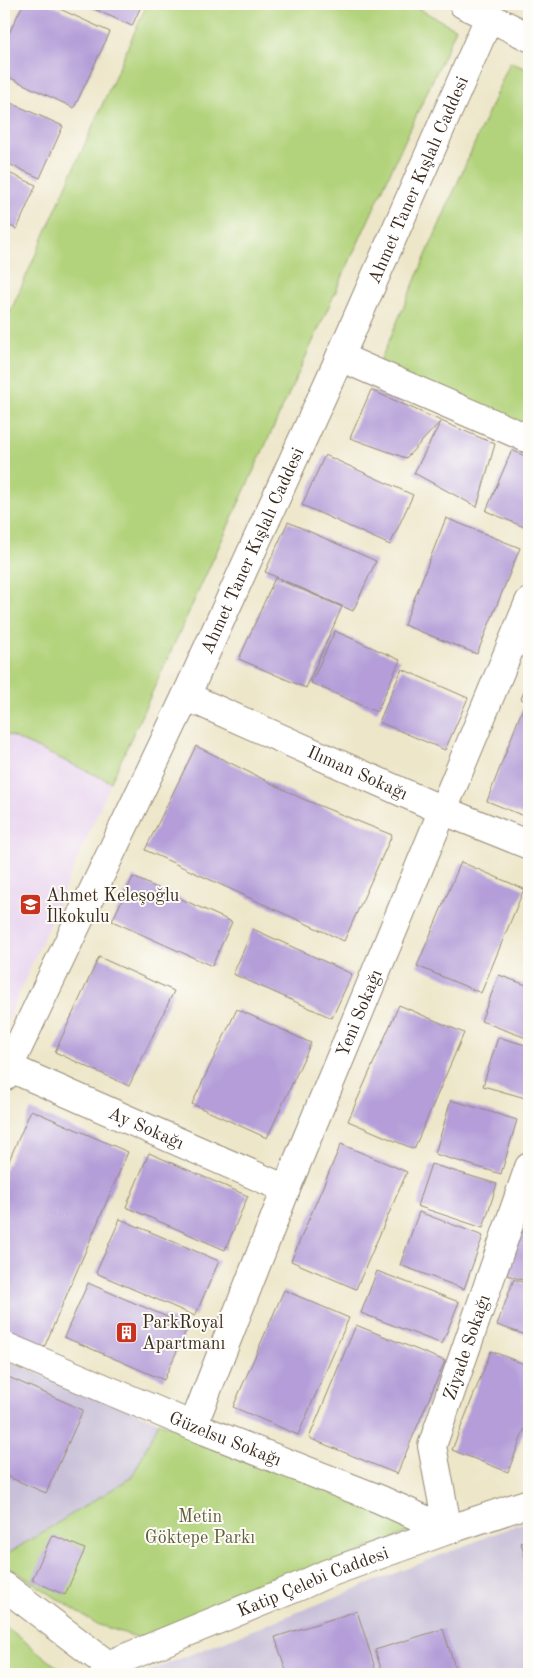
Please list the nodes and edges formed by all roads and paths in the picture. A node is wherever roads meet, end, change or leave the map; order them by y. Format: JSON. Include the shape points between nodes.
{"nodes":[{"id":1,"x":463,"y":4,"type":"edge"},
{"id":2,"x":488,"y":18,"type":"junction"},
{"id":3,"x":529,"y":37,"type":"edge"},
{"id":4,"x":340,"y":357,"type":"junction"},
{"id":5,"x":529,"y":439,"type":"edge"},
{"id":6,"x":529,"y":602,"type":"edge"},
{"id":7,"x":186,"y":696,"type":"junction"},
{"id":8,"x":442,"y":810,"type":"junction"},
{"id":9,"x":529,"y":845,"type":"edge"},
{"id":10,"x":6,"y":1072,"type":"edge"},
{"id":11,"x":529,"y":1167,"type":"edge"},
{"id":12,"x":286,"y":1188,"type":"junction"},
{"id":13,"x":4,"y":1346,"type":"edge"},
{"id":14,"x":193,"y":1426,"type":"junction"},
{"id":15,"x":529,"y":1503,"type":"edge"},
{"id":16,"x":448,"y":1530,"type":"junction"},
{"id":17,"x":4,"y":1586,"type":"edge"},
{"id":18,"x":106,"y":1670,"type":"edge"}],
"edges":[{"from":1,"to":2,"type":"street"},
{"from":2,"to":3,"type":"street"},
{"from":2,"to":4,"type":"street","name":"Ahmet Taner Kışlalı Caddesi"},
{"from":4,"to":5,"type":"street"},
{"from":4,"to":7,"type":"street","name":"Ahmet Taner Kışlalı Caddesi"},
{"from":6,"to":8,"type":"street","name":"Yeni Sokağı"},
{"from":7,"to":8,"type":"street","name":"Ilıman Sokağı"},
{"from":7,"to":10,"type":"street","name":"Ahmet Taner Kışlalı Caddesi"},
{"from":8,"to":9,"type":"street","name":"Ilıman Sokağı"},
{"from":8,"to":12,"type":"street","name":"Yeni Sokağı"},
{"from":10,"to":12,"type":"street","name":"Ay Sokağı"},
{"from":11,"to":16,"type":"street","name":"Ziyade Sokağı","via":[[432,1446]]},
{"from":12,"to":14,"type":"street","name":"Yeni Sokağı"},
{"from":13,"to":14,"type":"street","name":"Güzelsu Sokağı"},
{"from":14,"to":16,"type":"street","name":"Güzelsu Sokağı"},
{"from":15,"to":16,"type":"street","name":"Katip Çelebi Caddesi"},
{"from":16,"to":18,"type":"street","name":"Katip Çelebi Caddesi","via":[[326,1574]]},
{"from":17,"to":18,"type":"street"}]}
